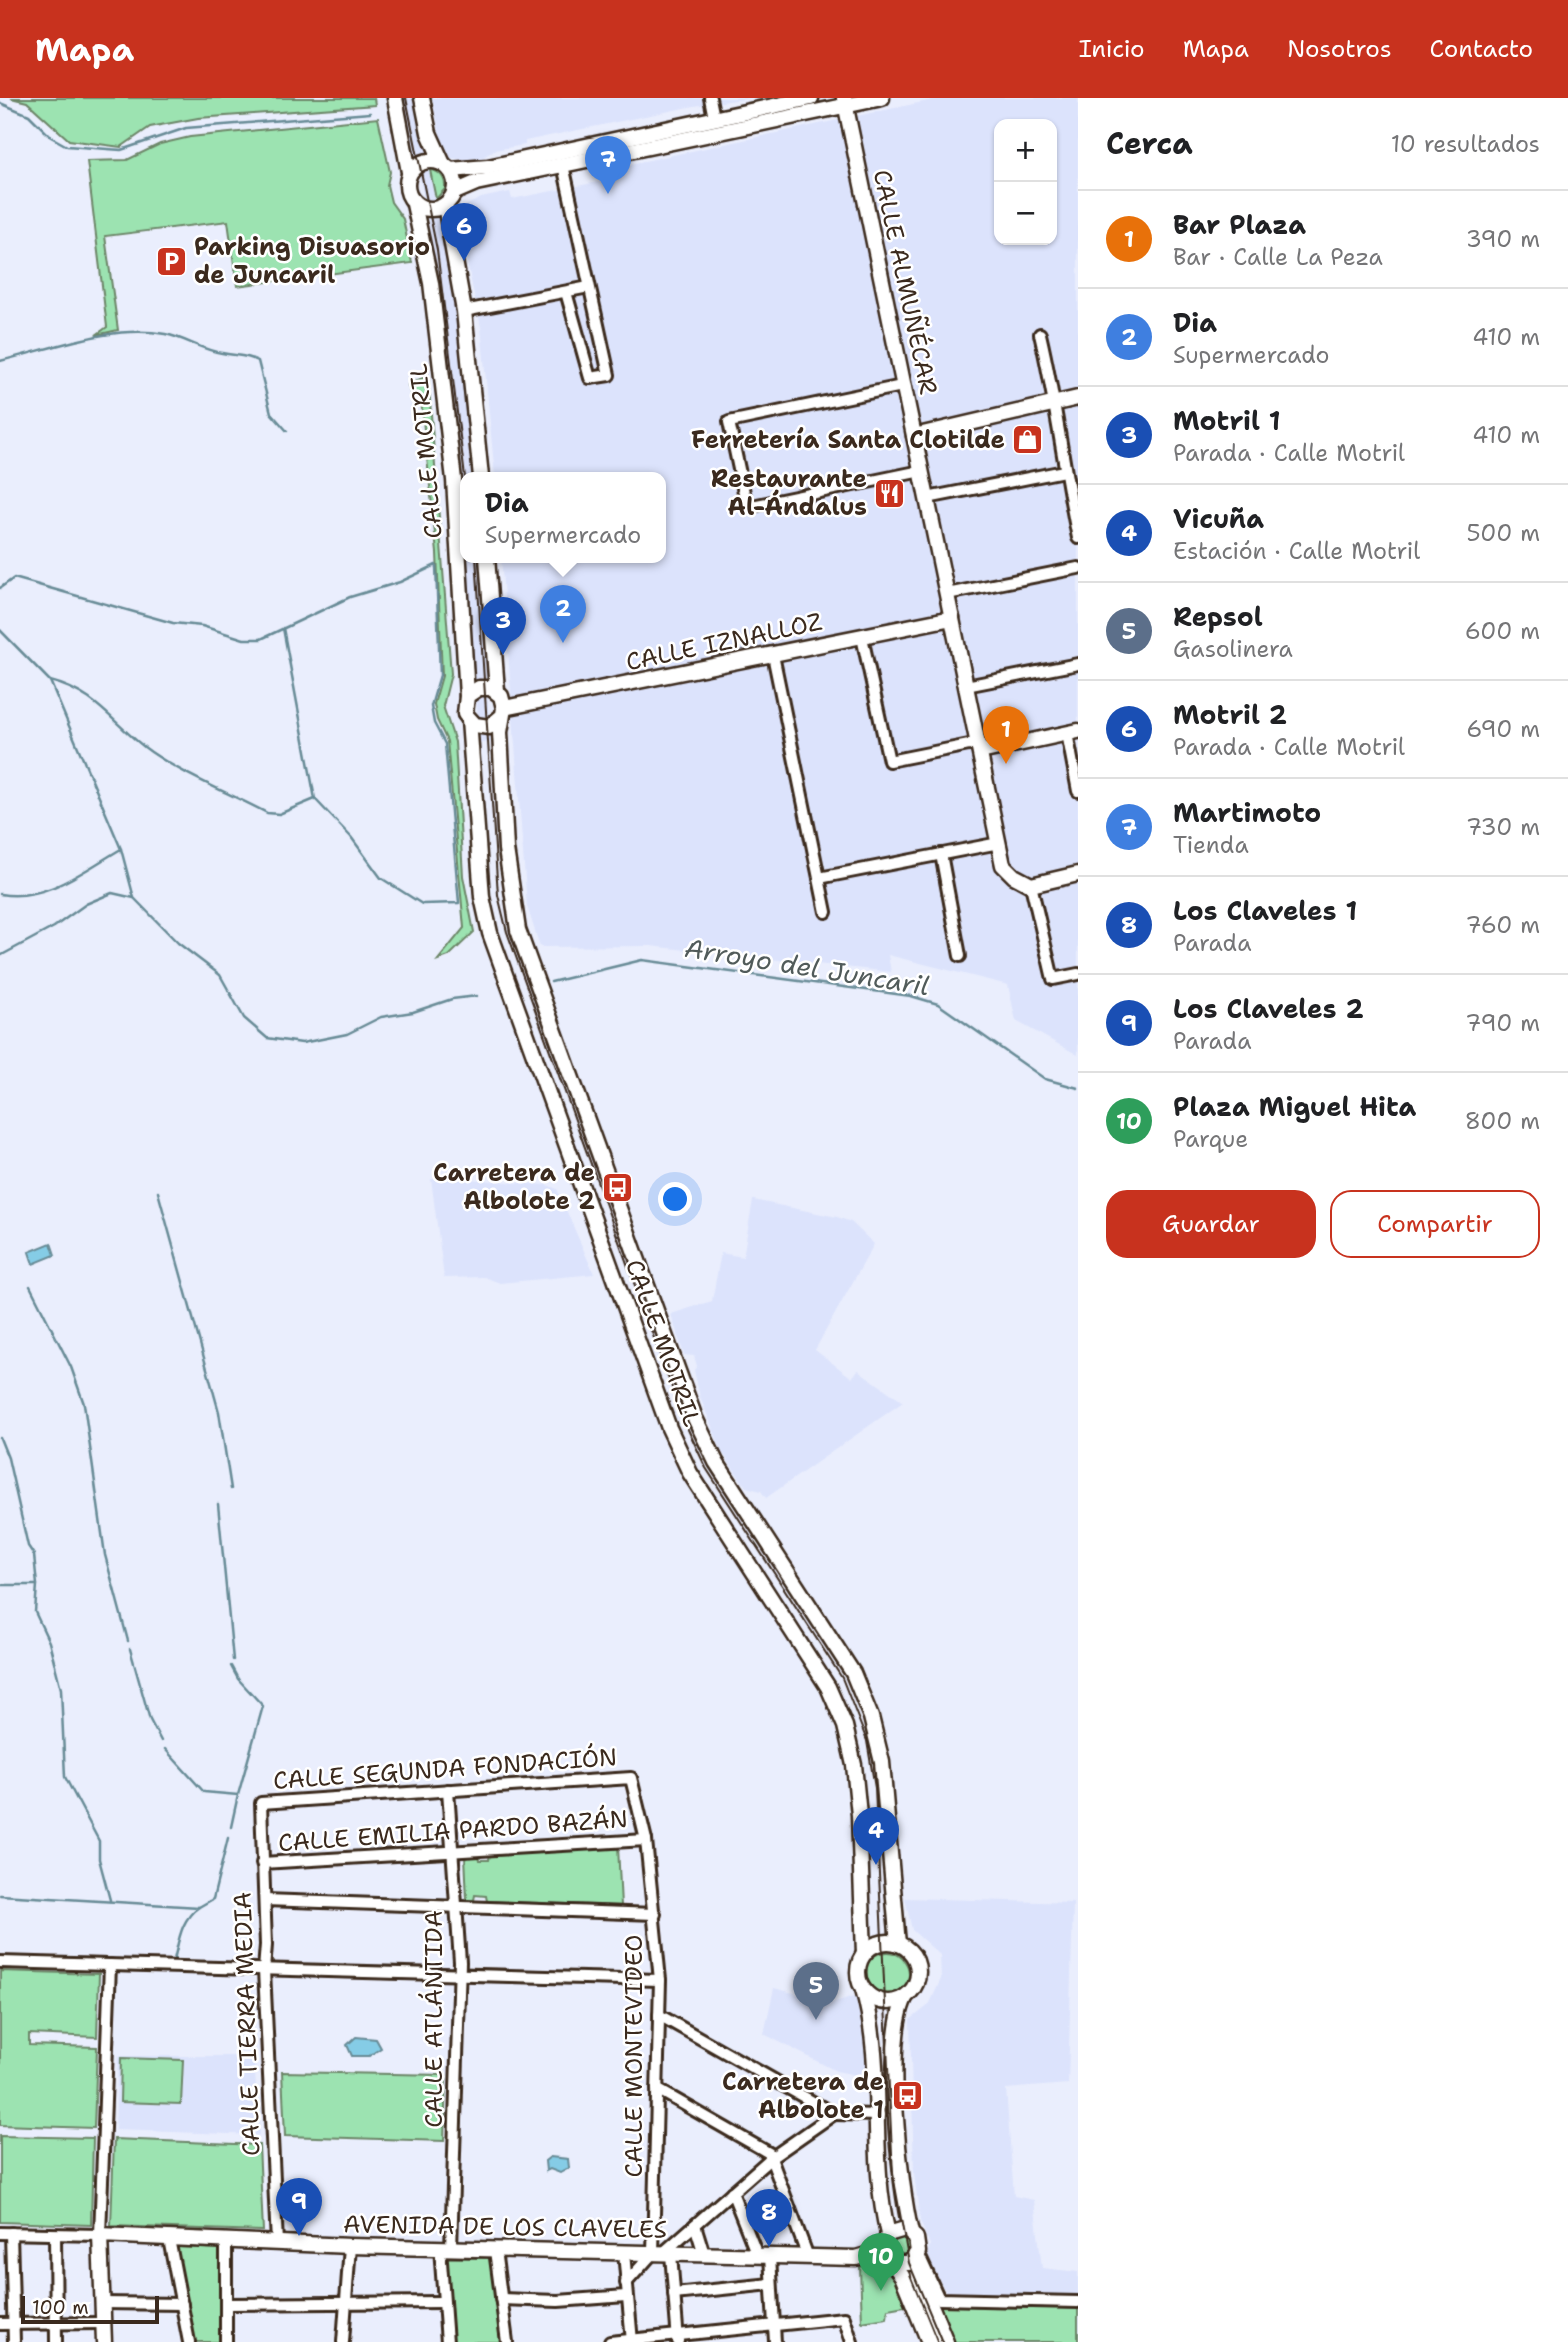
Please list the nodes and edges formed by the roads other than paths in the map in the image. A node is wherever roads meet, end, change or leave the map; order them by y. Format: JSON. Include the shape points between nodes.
{"nodes":[{"id":1,"x":395,"y":98,"type":"edge"},
{"id":2,"x":422,"y":98,"type":"edge"},
{"id":3,"x":710,"y":98,"type":"edge"},
{"id":4,"x":811,"y":98,"type":"edge"},
{"id":5,"x":882,"y":98,"type":"edge"},
{"id":6,"x":844,"y":101,"type":"edge"},
{"id":7,"x":863,"y":102,"type":"junction"},
{"id":8,"x":714,"y":118,"type":"junction"},
{"id":9,"x":850,"y":127,"type":"junction"},
{"id":10,"x":563,"y":165,"type":"junction"},
{"id":11,"x":447,"y":167,"type":"junction"},
{"id":12,"x":409,"y":172,"type":"junction"},
{"id":13,"x":454,"y":192,"type":"junction"},
{"id":14,"x":414,"y":204,"type":"junction"},
{"id":15,"x":445,"y":205,"type":"junction"},
{"id":16,"x":589,"y":287,"type":"junction"},
{"id":17,"x":566,"y":292,"type":"junction"},
{"id":18,"x":464,"y":311,"type":"junction"},
{"id":19,"x":1040,"y":334,"type":"dead end"},
{"id":20,"x":902,"y":386,"type":"junction"},
{"id":21,"x":1078,"y":398,"type":"edge"},
{"id":22,"x":1056,"y":404,"type":"junction"},
{"id":23,"x":914,"y":436,"type":"junction"},
{"id":24,"x":921,"y":471,"type":"junction"},
{"id":25,"x":1064,"y":471,"type":"junction"},
{"id":26,"x":480,"y":472,"type":"edge"},
{"id":27,"x":1073,"y":491,"type":"edge"},
{"id":28,"x":927,"y":498,"type":"junction"},
{"id":29,"x":1078,"y":538,"type":"edge"},
{"id":30,"x":487,"y":563,"type":"edge"},
{"id":31,"x":1078,"y":568,"type":"edge"},
{"id":32,"x":947,"y":594,"type":"junction"},
{"id":33,"x":952,"y":618,"type":"junction"},
{"id":34,"x":862,"y":636,"type":"junction"},
{"id":35,"x":773,"y":655,"type":"junction"},
{"id":36,"x":1078,"y":664,"type":"edge"},
{"id":37,"x":966,"y":686,"type":"junction"},
{"id":38,"x":497,"y":691,"type":"junction"},
{"id":39,"x":467,"y":696,"type":"junction"},
{"id":40,"x":503,"y":712,"type":"junction"},
{"id":41,"x":469,"y":720,"type":"junction"},
{"id":42,"x":1072,"y":732,"type":"edge"},
{"id":43,"x":980,"y":748,"type":"junction"},
{"id":44,"x":1078,"y":791,"type":"edge"},
{"id":45,"x":999,"y":843,"type":"junction"},
{"id":46,"x":941,"y":854,"type":"junction"},
{"id":47,"x":1078,"y":874,"type":"edge"},
{"id":48,"x":819,"y":878,"type":"junction"},
{"id":49,"x":1031,"y":885,"type":"junction"},
{"id":50,"x":826,"y":912,"type":"dead end"},
{"id":51,"x":960,"y":956,"type":"dead end"},
{"id":52,"x":1078,"y":974,"type":"edge"},
{"id":53,"x":632,"y":1778,"type":"joint"},
{"id":54,"x":448,"y":1790,"type":"junction"},
{"id":55,"x":261,"y":1803,"type":"joint"},
{"id":56,"x":646,"y":1840,"type":"junction"},
{"id":57,"x":452,"y":1852,"type":"junction"},
{"id":58,"x":262,"y":1863,"type":"junction"},
{"id":59,"x":265,"y":1900,"type":"junction"},
{"id":60,"x":456,"y":1907,"type":"junction"},
{"id":61,"x":655,"y":1914,"type":"junction"},
{"id":62,"x":898,"y":1944,"type":"junction"},
{"id":63,"x":864,"y":1954,"type":"junction"},
{"id":64,"x":0,"y":1962,"type":"edge"},
{"id":65,"x":110,"y":1965,"type":"junction"},
{"id":66,"x":264,"y":1970,"type":"junction"},
{"id":67,"x":459,"y":1974,"type":"junction"},
{"id":68,"x":660,"y":1980,"type":"junction"},
{"id":69,"x":863,"y":1989,"type":"junction"},
{"id":70,"x":905,"y":1997,"type":"junction"},
{"id":71,"x":659,"y":2015,"type":"junction"},
{"id":72,"x":657,"y":2089,"type":"junction"},
{"id":73,"x":834,"y":2114,"type":"junction"},
{"id":74,"x":879,"y":2115,"type":"junction"},
{"id":75,"x":771,"y":2158,"type":"junction"},
{"id":76,"x":732,"y":2192,"type":"junction"},
{"id":77,"x":695,"y":2225,"type":"junction"},
{"id":78,"x":911,"y":2232,"type":"junction"},
{"id":79,"x":6,"y":2233,"type":"edge"},
{"id":80,"x":888,"y":2234,"type":"junction"},
{"id":81,"x":55,"y":2235,"type":"junction"},
{"id":82,"x":100,"y":2235,"type":"junction"},
{"id":83,"x":169,"y":2239,"type":"junction"},
{"id":84,"x":226,"y":2241,"type":"junction"},
{"id":85,"x":277,"y":2243,"type":"junction"},
{"id":86,"x":350,"y":2246,"type":"junction"},
{"id":87,"x":445,"y":2249,"type":"junction"},
{"id":88,"x":495,"y":2250,"type":"junction"},
{"id":89,"x":883,"y":2250,"type":"junction"},
{"id":90,"x":624,"y":2252,"type":"junction"},
{"id":91,"x":662,"y":2253,"type":"junction"},
{"id":92,"x":705,"y":2254,"type":"junction"},
{"id":93,"x":917,"y":2254,"type":"junction"},
{"id":94,"x":763,"y":2255,"type":"junction"},
{"id":95,"x":808,"y":2257,"type":"junction"},
{"id":96,"x":893,"y":2263,"type":"junction"},
{"id":97,"x":626,"y":2283,"type":"junction"},
{"id":98,"x":771,"y":2284,"type":"junction"},
{"id":99,"x":0,"y":2287,"type":"edge"},
{"id":100,"x":13,"y":2287,"type":"junction"},
{"id":101,"x":674,"y":2294,"type":"junction"},
{"id":102,"x":626,"y":2296,"type":"junction"},
{"id":103,"x":501,"y":2299,"type":"junction"},
{"id":104,"x":443,"y":2302,"type":"junction"},
{"id":105,"x":1078,"y":2302,"type":"edge"},
{"id":106,"x":102,"y":2303,"type":"junction"},
{"id":107,"x":182,"y":2304,"type":"junction"},
{"id":108,"x":226,"y":2304,"type":"junction"},
{"id":109,"x":346,"y":2304,"type":"junction"},
{"id":110,"x":56,"y":2323,"type":"junction"},
{"id":111,"x":103,"y":2323,"type":"junction"},
{"id":112,"x":14,"y":2324,"type":"junction"},
{"id":113,"x":0,"y":2325,"type":"edge"},
{"id":114,"x":774,"y":2325,"type":"junction"},
{"id":115,"x":727,"y":2336,"type":"edge"},
{"id":116,"x":678,"y":2339,"type":"edge"},
{"id":117,"x":632,"y":2341,"type":"edge"},
{"id":118,"x":14,"y":2342,"type":"edge"},
{"id":119,"x":56,"y":2342,"type":"edge"},
{"id":120,"x":104,"y":2342,"type":"edge"},
{"id":121,"x":190,"y":2342,"type":"edge"},
{"id":122,"x":226,"y":2342,"type":"edge"},
{"id":123,"x":343,"y":2342,"type":"edge"},
{"id":124,"x":447,"y":2342,"type":"edge"},
{"id":125,"x":507,"y":2342,"type":"edge"},
{"id":126,"x":610,"y":2342,"type":"edge"},
{"id":127,"x":775,"y":2342,"type":"edge"},
{"id":128,"x":852,"y":2342,"type":"edge"},
{"id":129,"x":929,"y":2342,"type":"edge"},
{"id":130,"x":946,"y":2342,"type":"edge"}],
"edges":[{"from":1,"to":12,"type":"street"},
{"from":2,"to":11,"type":"street","via":[[429,132]]},
{"from":3,"to":8,"type":"street"},
{"from":4,"to":8,"type":"street"},
{"from":5,"to":7,"type":"street"},
{"from":6,"to":7,"type":"street"},
{"from":6,"to":9,"type":"street","name":"CALLE ALMUÑÉCAR"},
{"from":6,"to":10,"type":"street"},
{"from":7,"to":9,"type":"street"},
{"from":8,"to":11,"type":"street","via":[[488,167]]},
{"from":9,"to":20,"type":"street","name":"CALLE ALMUÑÉCAR"},
{"from":10,"to":13,"type":"street"},
{"from":10,"to":16,"type":"street"},
{"from":11,"to":12,"type":"street","via":[[422,162]]},
{"from":11,"to":13,"type":"street"},
{"from":12,"to":14,"type":"street","via":[[406,188]]},
{"from":13,"to":15,"type":"street"},
{"from":14,"to":15,"type":"street","via":[[431,210]]},
{"from":14,"to":39,"type":"street","name":"CALLE MOTRIL","via":[[431,283],[454,480]]},
{"from":15,"to":18,"type":"street","name":"CALLE MOTRIL"},
{"from":16,"to":17,"type":"street"},
{"from":16,"to":17,"type":"street","via":[[609,375],[590,378]]},
{"from":17,"to":18,"type":"street"},
{"from":18,"to":26,"type":"street","name":"CALLE MOTRIL"},
{"from":19,"to":22,"type":"street"},
{"from":20,"to":23,"type":"street","name":"CALLE ALMUÑÉCAR"},
{"from":20,"to":24,"type":"street","via":[[729,422],[747,507]]},
{"from":21,"to":22,"type":"street"},
{"from":22,"to":23,"type":"street"},
{"from":22,"to":25,"type":"street"},
{"from":23,"to":24,"type":"street","name":"CALLE ALMUÑÉCAR"},
{"from":24,"to":28,"type":"street","name":"CALLE ALMUÑÉCAR"},
{"from":25,"to":27,"type":"street"},
{"from":25,"to":28,"type":"street"},
{"from":27,"to":29,"type":"street"},
{"from":28,"to":32,"type":"street","name":"CALLE ALMUÑÉCAR"},
{"from":30,"to":38,"type":"street"},
{"from":31,"to":32,"type":"street"},
{"from":32,"to":33,"type":"street","name":"CALLE ALMUÑÉCAR"},
{"from":33,"to":34,"type":"street","name":"CALLE IZNALLOZ"},
{"from":33,"to":37,"type":"street","name":"CALLE ALMUÑÉCAR"},
{"from":34,"to":35,"type":"street","name":"CALLE IZNALLOZ"},
{"from":34,"to":43,"type":"street","via":[[889,761]]},
{"from":35,"to":40,"type":"street","name":"CALLE IZNALLOZ"},
{"from":35,"to":48,"type":"street"},
{"from":36,"to":37,"type":"street"},
{"from":37,"to":43,"type":"street","name":"CALLE ALMUÑÉCAR"},
{"from":38,"to":39,"type":"street","via":[[482,687]]},
{"from":38,"to":40,"type":"street"},
{"from":39,"to":41,"type":"street","via":[[464,707]]},
{"from":40,"to":41,"type":"street","via":[[489,727]]},
{"from":40,"to":62,"type":"street","name":"CALLE MOTRIL","via":[[506,849],[518,930],[695,1418],[716,1462],[853,1673],[872,1717],[882,1762]]},
{"from":41,"to":63,"type":"street","name":"CALLE MOTRIL","via":[[482,897],[490,933],[669,1428],[690,1474],[828,1687],[845,1726],[855,1765]]},
{"from":42,"to":43,"type":"street"},
{"from":42,"to":44,"type":"street"},
{"from":43,"to":45,"type":"street","name":"CALLE ALMUÑÉCAR"},
{"from":45,"to":46,"type":"street"},
{"from":45,"to":49,"type":"street","name":"CALLE ALMUÑÉCAR","via":[[1003,865]]},
{"from":46,"to":48,"type":"street"},
{"from":46,"to":51,"type":"street"},
{"from":47,"to":49,"type":"street"},
{"from":48,"to":50,"type":"street"},
{"from":49,"to":52,"type":"street","via":[[1053,979]]},
{"from":53,"to":54,"type":"street","name":"CALLE SEGUNDA FONDACIÓN"},
{"from":53,"to":56,"type":"street","name":"CALLE MONTEVIDEO"},
{"from":54,"to":55,"type":"street","name":"CALLE SEGUNDA FONDACIÓN"},
{"from":54,"to":57,"type":"street","name":"CALLE ATLÁNTIDA"},
{"from":55,"to":58,"type":"street","name":"CALLE TIERRA MEDIA"},
{"from":56,"to":57,"type":"street","name":"CALLE EMILIA PARDO BAZÁN"},
{"from":56,"to":61,"type":"street","name":"CALLE MONTEVIDEO"},
{"from":57,"to":58,"type":"street","name":"CALLE EMILIA PARDO BAZÁN"},
{"from":57,"to":60,"type":"street","name":"CALLE ATLÁNTIDA"},
{"from":58,"to":59,"type":"street","name":"CALLE TIERRA MEDIA"},
{"from":59,"to":60,"type":"street"},
{"from":59,"to":66,"type":"street","name":"CALLE TIERRA MEDIA"},
{"from":60,"to":61,"type":"street"},
{"from":60,"to":67,"type":"street","name":"CALLE ATLÁNTIDA"},
{"from":61,"to":68,"type":"street","name":"CALLE MONTEVIDEO"},
{"from":62,"to":63,"type":"street","via":[[877,1944]]},
{"from":62,"to":70,"type":"street","via":[[914,1956],[918,1970],[916,1985]]},
{"from":63,"to":69,"type":"street","via":[[858,1975]]},
{"from":64,"to":65,"type":"street"},
{"from":65,"to":66,"type":"street"},
{"from":65,"to":82,"type":"street"},
{"from":66,"to":67,"type":"street"},
{"from":66,"to":85,"type":"street","name":"CALLE TIERRA MEDIA"},
{"from":67,"to":68,"type":"street"},
{"from":67,"to":87,"type":"street","name":"CALLE ATLÁNTIDA"},
{"from":68,"to":71,"type":"street","name":"CALLE MONTEVIDEO"},
{"from":69,"to":70,"type":"street","via":[[878,2001],[890,2003]]},
{"from":69,"to":74,"type":"street","via":[[875,2044]]},
{"from":70,"to":78,"type":"street","via":[[897,2013],[894,2042],[899,2159]]},
{"from":71,"to":72,"type":"street","name":"CALLE MONTEVIDEO"},
{"from":71,"to":73,"type":"street"},
{"from":72,"to":75,"type":"street"},
{"from":72,"to":91,"type":"street","name":"CALLE MONTEVIDEO"},
{"from":73,"to":74,"type":"street"},
{"from":73,"to":75,"type":"street"},
{"from":74,"to":80,"type":"street","via":[[881,2200]]},
{"from":75,"to":76,"type":"street"},
{"from":75,"to":95,"type":"street"},
{"from":76,"to":77,"type":"street"},
{"from":76,"to":94,"type":"street"},
{"from":77,"to":91,"type":"street"},
{"from":77,"to":92,"type":"street"},
{"from":78,"to":80,"type":"street","via":[[901,2229]]},
{"from":78,"to":93,"type":"street"},
{"from":79,"to":81,"type":"street","name":"AVENIDA DE LOS CLAVELES"},
{"from":79,"to":100,"type":"street"},
{"from":80,"to":89,"type":"street"},
{"from":81,"to":82,"type":"street","name":"AVENIDA DE LOS CLAVELES"},
{"from":81,"to":110,"type":"street"},
{"from":82,"to":83,"type":"street","name":"AVENIDA DE LOS CLAVELES"},
{"from":82,"to":106,"type":"street"},
{"from":83,"to":84,"type":"street","name":"AVENIDA DE LOS CLAVELES"},
{"from":83,"to":107,"type":"street"},
{"from":84,"to":85,"type":"street","name":"AVENIDA DE LOS CLAVELES"},
{"from":84,"to":108,"type":"street"},
{"from":85,"to":86,"type":"street","name":"AVENIDA DE LOS CLAVELES"},
{"from":86,"to":87,"type":"street","name":"AVENIDA DE LOS CLAVELES"},
{"from":86,"to":109,"type":"street"},
{"from":87,"to":88,"type":"street","name":"AVENIDA DE LOS CLAVELES"},
{"from":87,"to":104,"type":"street","name":"CALLE ATLÁNTIDA"},
{"from":88,"to":90,"type":"street","name":"AVENIDA DE LOS CLAVELES"},
{"from":88,"to":103,"type":"street"},
{"from":89,"to":95,"type":"street","name":"AVENIDA DE LOS CLAVELES","via":[[856,2258]]},
{"from":89,"to":96,"type":"street"},
{"from":90,"to":91,"type":"street","name":"AVENIDA DE LOS CLAVELES"},
{"from":90,"to":97,"type":"street"},
{"from":91,"to":92,"type":"street","name":"AVENIDA DE LOS CLAVELES"},
{"from":91,"to":97,"type":"street"},
{"from":91,"to":101,"type":"street","name":"CALLE MONTEVIDEO"},
{"from":92,"to":94,"type":"street","name":"AVENIDA DE LOS CLAVELES"},
{"from":93,"to":96,"type":"street","via":[[909,2263]]},
{"from":93,"to":105,"type":"street","via":[[939,2299]]},
{"from":93,"to":130,"type":"street","via":[[919,2276]]},
{"from":94,"to":95,"type":"street","name":"AVENIDA DE LOS CLAVELES"},
{"from":94,"to":98,"type":"street"},
{"from":96,"to":129,"type":"street"},
{"from":97,"to":102,"type":"street"},
{"from":98,"to":101,"type":"street"},
{"from":98,"to":114,"type":"street"},
{"from":99,"to":100,"type":"street"},
{"from":100,"to":112,"type":"street"},
{"from":101,"to":116,"type":"street","name":"CALLE MONTEVIDEO"},
{"from":102,"to":103,"type":"street"},
{"from":102,"to":117,"type":"street"},
{"from":103,"to":125,"type":"street"},
{"from":104,"to":109,"type":"street"},
{"from":104,"to":124,"type":"street","name":"CALLE ATLÁNTIDA"},
{"from":106,"to":107,"type":"street"},
{"from":106,"to":111,"type":"street"},
{"from":107,"to":121,"type":"street"},
{"from":108,"to":109,"type":"street"},
{"from":108,"to":122,"type":"street"},
{"from":109,"to":123,"type":"street"},
{"from":110,"to":111,"type":"street"},
{"from":110,"to":112,"type":"street"},
{"from":110,"to":119,"type":"street"},
{"from":111,"to":120,"type":"street"},
{"from":112,"to":113,"type":"street"},
{"from":112,"to":118,"type":"street"},
{"from":114,"to":115,"type":"street"},
{"from":114,"to":127,"type":"street"},
{"from":114,"to":128,"type":"street","via":[[844,2318]]},
{"from":115,"to":116,"type":"street"},
{"from":116,"to":117,"type":"street"},
{"from":117,"to":126,"type":"street"}]}
